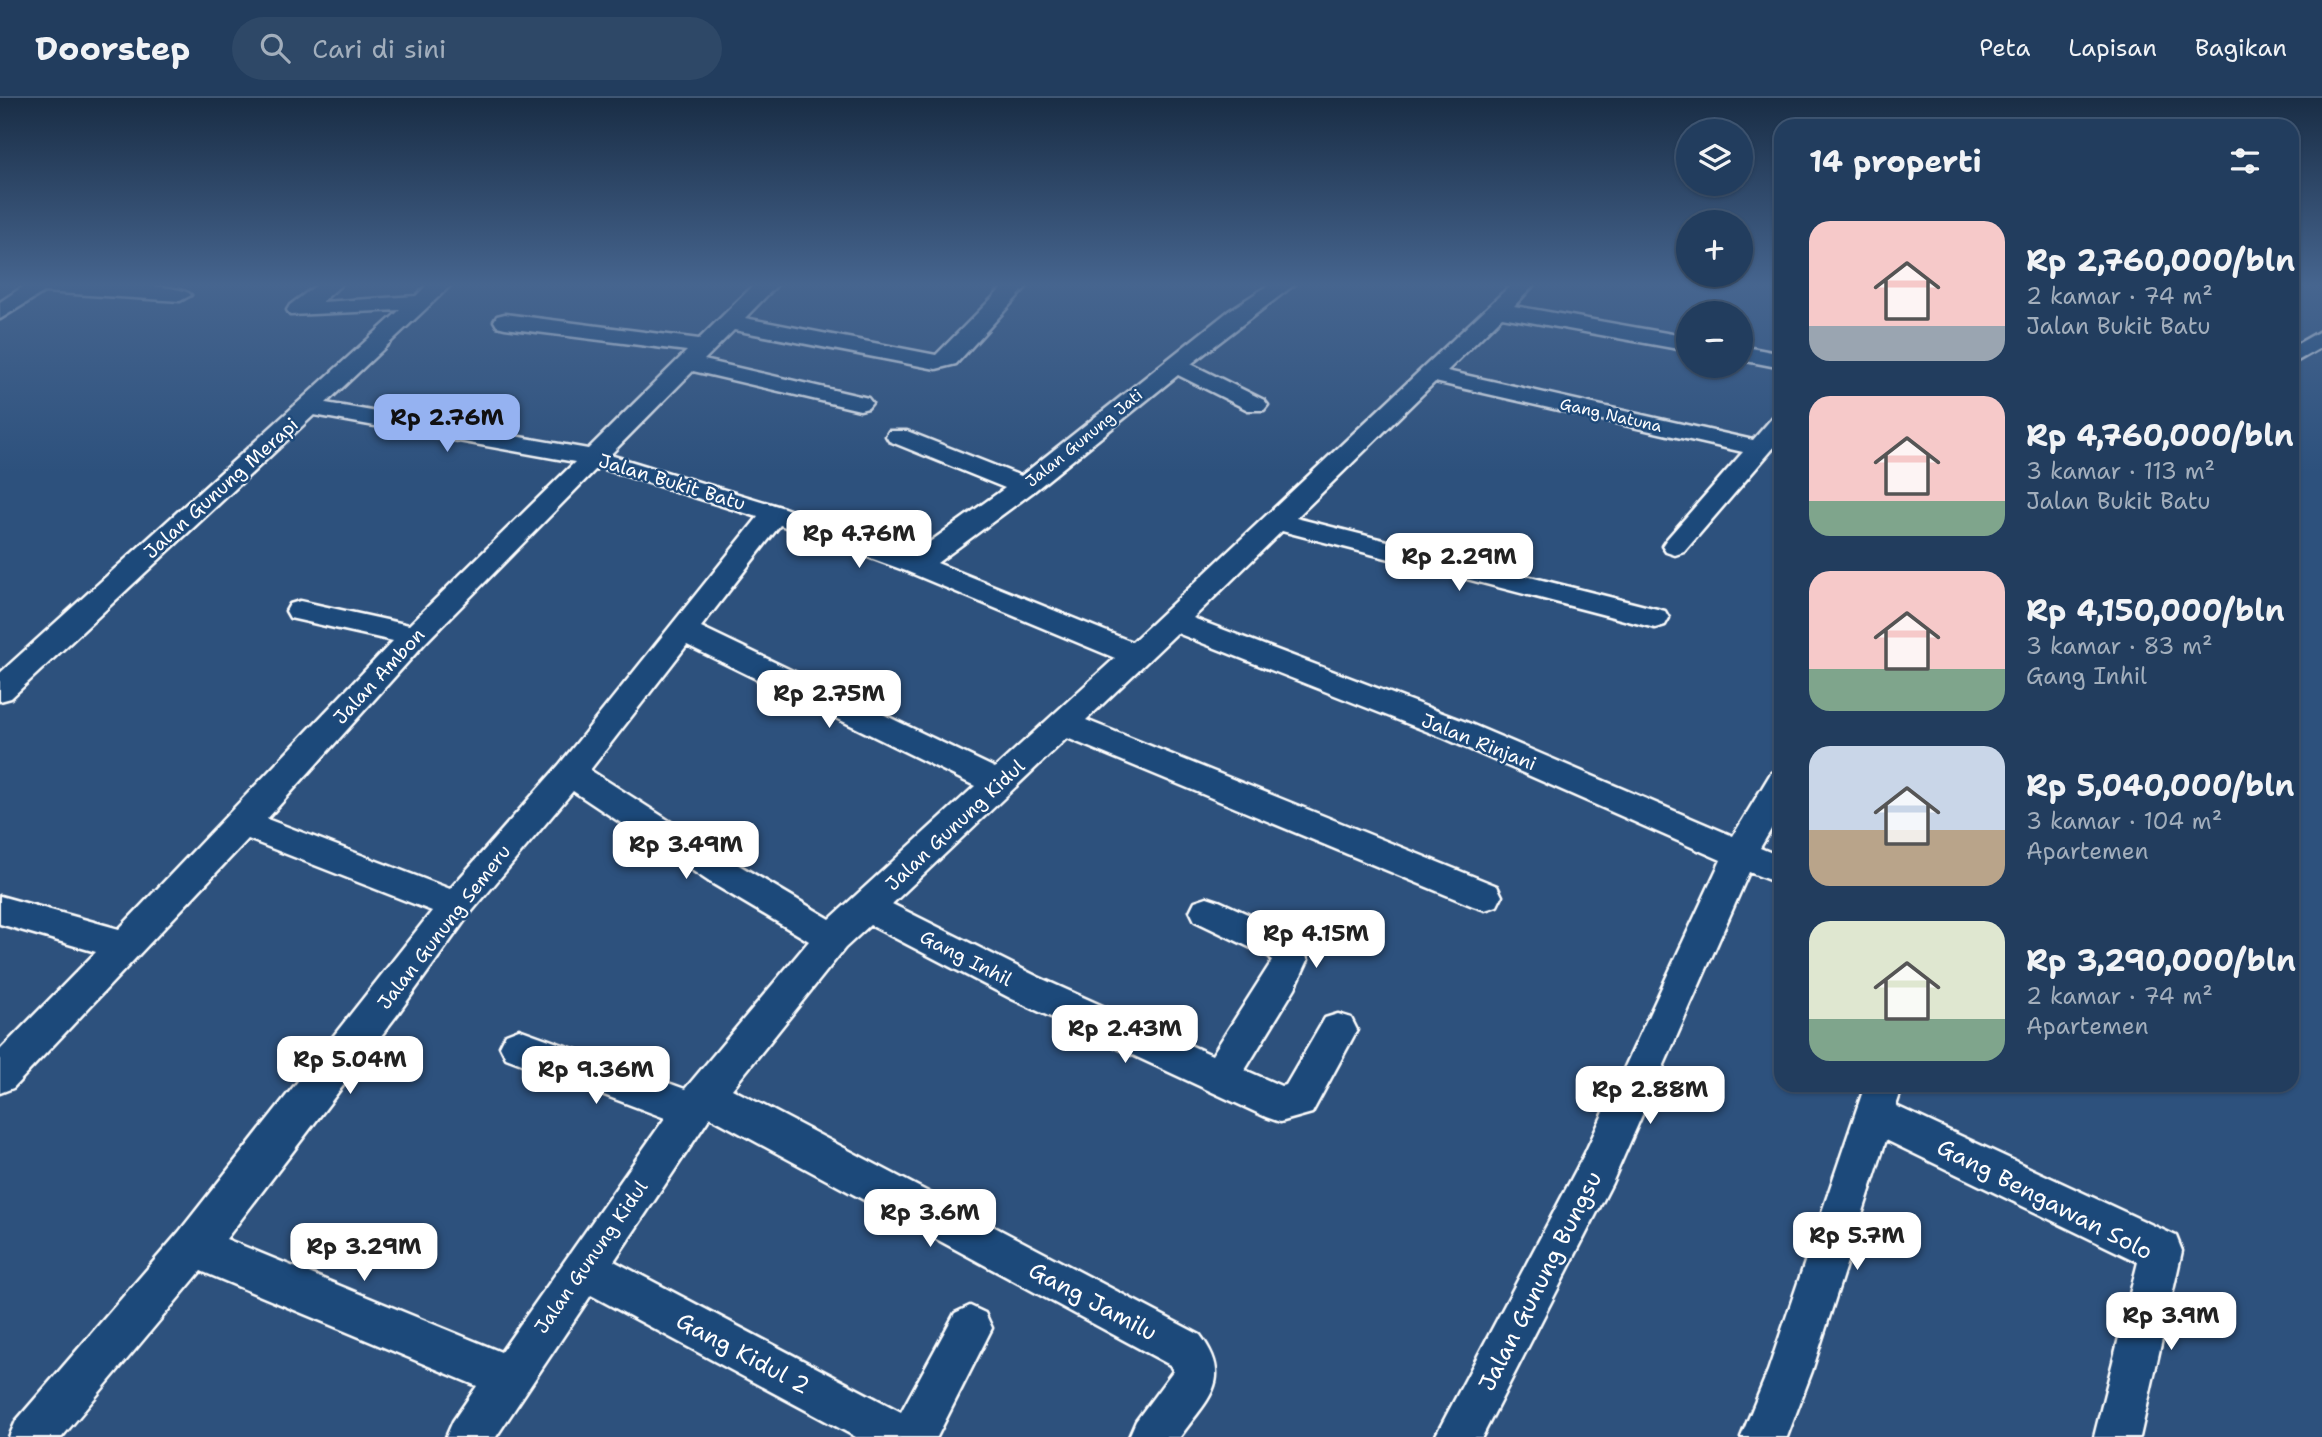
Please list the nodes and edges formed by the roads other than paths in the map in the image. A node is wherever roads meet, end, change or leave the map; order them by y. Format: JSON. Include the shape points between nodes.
{"nodes":[{"id":1,"x":376,"y":346,"type":"edge"},
{"id":2,"x":649,"y":346,"type":"edge"},
{"id":3,"x":705,"y":346,"type":"edge"},
{"id":4,"x":856,"y":346,"type":"edge"},
{"id":5,"x":960,"y":346,"type":"edge"},
{"id":6,"x":1198,"y":346,"type":"edge"},
{"id":7,"x":1458,"y":346,"type":"edge"},
{"id":8,"x":697,"y":355,"type":"junction"},
{"id":9,"x":1753,"y":355,"type":"edge"},
{"id":10,"x":1774,"y":359,"type":"edge"},
{"id":11,"x":1176,"y":365,"type":"junction"},
{"id":12,"x":1430,"y":374,"type":"junction"},
{"id":13,"x":860,"y":402,"type":"dead end"},
{"id":14,"x":1256,"y":405,"type":"dead end"},
{"id":15,"x":311,"y":407,"type":"junction"},
{"id":16,"x":1774,"y":432,"type":"edge"},
{"id":17,"x":898,"y":436,"type":"dead end"},
{"id":18,"x":1761,"y":447,"type":"junction"},
{"id":19,"x":591,"y":457,"type":"junction"},
{"id":20,"x":1024,"y":486,"type":"junction"},
{"id":21,"x":775,"y":514,"type":"junction"},
{"id":22,"x":1275,"y":521,"type":"junction"},
{"id":23,"x":1675,"y":546,"type":"dead end"},
{"id":24,"x":916,"y":565,"type":"junction"},
{"id":25,"x":300,"y":611,"type":"dead end"},
{"id":26,"x":1655,"y":618,"type":"dead end"},
{"id":27,"x":1172,"y":621,"type":"junction"},
{"id":28,"x":682,"y":630,"type":"junction"},
{"id":29,"x":415,"y":636,"type":"junction"},
{"id":30,"x":1136,"y":655,"type":"junction"},
{"id":31,"x":0,"y":690,"type":"edge"},
{"id":32,"x":1062,"y":723,"type":"junction"},
{"id":33,"x":570,"y":773,"type":"junction"},
{"id":34,"x":999,"y":784,"type":"junction"},
{"id":35,"x":1774,"y":796,"type":"edge"},
{"id":36,"x":243,"y":822,"type":"junction"},
{"id":37,"x":1741,"y":852,"type":"junction"},
{"id":38,"x":1774,"y":868,"type":"edge"},
{"id":39,"x":1485,"y":896,"type":"dead end"},
{"id":40,"x":456,"y":906,"type":"junction"},
{"id":41,"x":868,"y":908,"type":"junction"},
{"id":42,"x":0,"y":910,"type":"edge"},
{"id":43,"x":1207,"y":911,"type":"dead end"},
{"id":44,"x":833,"y":938,"type":"junction"},
{"id":45,"x":126,"y":946,"type":"junction"},
{"id":46,"x":1338,"y":1031,"type":"dead end"},
{"id":47,"x":519,"y":1046,"type":"dead end"},
{"id":48,"x":0,"y":1076,"type":"edge"},
{"id":49,"x":1220,"y":1076,"type":"junction"},
{"id":50,"x":1880,"y":1100,"type":"edge"},
{"id":51,"x":698,"y":1102,"type":"junction"},
{"id":52,"x":194,"y":1247,"type":"junction"},
{"id":53,"x":584,"y":1268,"type":"junction"},
{"id":54,"x":970,"y":1328,"type":"dead end"},
{"id":55,"x":508,"y":1377,"type":"junction"},
{"id":56,"x":32,"y":1437,"type":"edge"},
{"id":57,"x":469,"y":1437,"type":"edge"},
{"id":58,"x":902,"y":1437,"type":"edge"},
{"id":59,"x":912,"y":1437,"type":"edge"},
{"id":60,"x":1152,"y":1437,"type":"edge"},
{"id":61,"x":1458,"y":1437,"type":"edge"},
{"id":62,"x":1764,"y":1437,"type":"edge"},
{"id":63,"x":2117,"y":1437,"type":"edge"}],
"edges":[{"from":1,"to":15,"type":"street","name":"Jalan Gunung Merapi"},
{"from":2,"to":8,"type":"street"},
{"from":3,"to":8,"type":"street","name":"Jalan Ambon"},
{"from":4,"to":5,"type":"street","via":[[936,362],[948,359]]},
{"from":6,"to":11,"type":"street","name":"Jalan Gunung Jati"},
{"from":7,"to":12,"type":"street","name":"Jalan Gunung Kidul"},
{"from":8,"to":13,"type":"street"},
{"from":8,"to":19,"type":"street","name":"Jalan Ambon"},
{"from":9,"to":10,"type":"street"},
{"from":11,"to":14,"type":"street"},
{"from":11,"to":20,"type":"street","name":"Jalan Gunung Jati"},
{"from":12,"to":18,"type":"street","name":"Gang Natuna"},
{"from":12,"to":22,"type":"street","name":"Jalan Gunung Kidul"},
{"from":15,"to":19,"type":"street","name":"Jalan Bukit Batu"},
{"from":15,"to":31,"type":"street","name":"Jalan Gunung Merapi"},
{"from":16,"to":18,"type":"street"},
{"from":17,"to":20,"type":"street"},
{"from":18,"to":23,"type":"street"},
{"from":19,"to":21,"type":"street","name":"Jalan Bukit Batu"},
{"from":19,"to":29,"type":"street","name":"Jalan Ambon"},
{"from":20,"to":24,"type":"street","name":"Jalan Gunung Jati"},
{"from":21,"to":24,"type":"street","name":"Jalan Bukit Batu"},
{"from":21,"to":28,"type":"street","name":"Jalan Gunung Semeru"},
{"from":22,"to":26,"type":"street"},
{"from":22,"to":27,"type":"street","name":"Jalan Gunung Kidul"},
{"from":24,"to":30,"type":"street","name":"Jalan Bukit Batu"},
{"from":25,"to":29,"type":"street"},
{"from":27,"to":30,"type":"street","name":"Jalan Gunung Kidul"},
{"from":27,"to":37,"type":"street","name":"Jalan Rinjani","via":[[1455,730]]},
{"from":28,"to":33,"type":"street","name":"Jalan Gunung Semeru"},
{"from":28,"to":34,"type":"street"},
{"from":29,"to":36,"type":"street","name":"Jalan Ambon"},
{"from":30,"to":32,"type":"street","name":"Jalan Gunung Kidul"},
{"from":32,"to":34,"type":"street","name":"Jalan Gunung Kidul"},
{"from":32,"to":39,"type":"street"},
{"from":33,"to":40,"type":"street","name":"Jalan Gunung Semeru"},
{"from":33,"to":44,"type":"street"},
{"from":34,"to":41,"type":"street","name":"Jalan Gunung Kidul"},
{"from":35,"to":37,"type":"street","name":"Jalan Gunung Bungsu"},
{"from":36,"to":40,"type":"street"},
{"from":36,"to":45,"type":"street","name":"Jalan Ambon"},
{"from":37,"to":38,"type":"street","name":"Jalan Rinjani"},
{"from":37,"to":61,"type":"street","name":"Jalan Gunung Bungsu","via":[[1598,1169]]},
{"from":40,"to":52,"type":"street","name":"Jalan Gunung Semeru"},
{"from":41,"to":44,"type":"street","name":"Jalan Gunung Kidul"},
{"from":41,"to":49,"type":"street","name":"Gang Inhil","via":[[1026,988]]},
{"from":42,"to":45,"type":"street"},
{"from":43,"to":49,"type":"street","via":[[1282,946],[1290,960]]},
{"from":44,"to":51,"type":"street","name":"Jalan Gunung Kidul"},
{"from":45,"to":48,"type":"street","name":"Jalan Ambon"},
{"from":46,"to":49,"type":"street","name":"Gang Inhil","via":[[1293,1103],[1280,1104]]},
{"from":47,"to":51,"type":"street","name":"Gang Jamilu"},
{"from":50,"to":62,"type":"street"},
{"from":50,"to":63,"type":"street","name":"Gang Bengawan Solo","via":[[2161,1251]]},
{"from":51,"to":53,"type":"street","name":"Jalan Gunung Kidul"},
{"from":51,"to":60,"type":"street","name":"Gang Jamilu","via":[[1185,1350],[1196,1365],[1195,1378]]},
{"from":52,"to":55,"type":"street"},
{"from":52,"to":56,"type":"street","name":"Jalan Gunung Semeru"},
{"from":53,"to":55,"type":"street","name":"Jalan Gunung Kidul"},
{"from":53,"to":58,"type":"street","name":"Gang Kidul 2"},
{"from":54,"to":59,"type":"street"},
{"from":55,"to":57,"type":"street","name":"Jalan Gunung Kidul"}]}
